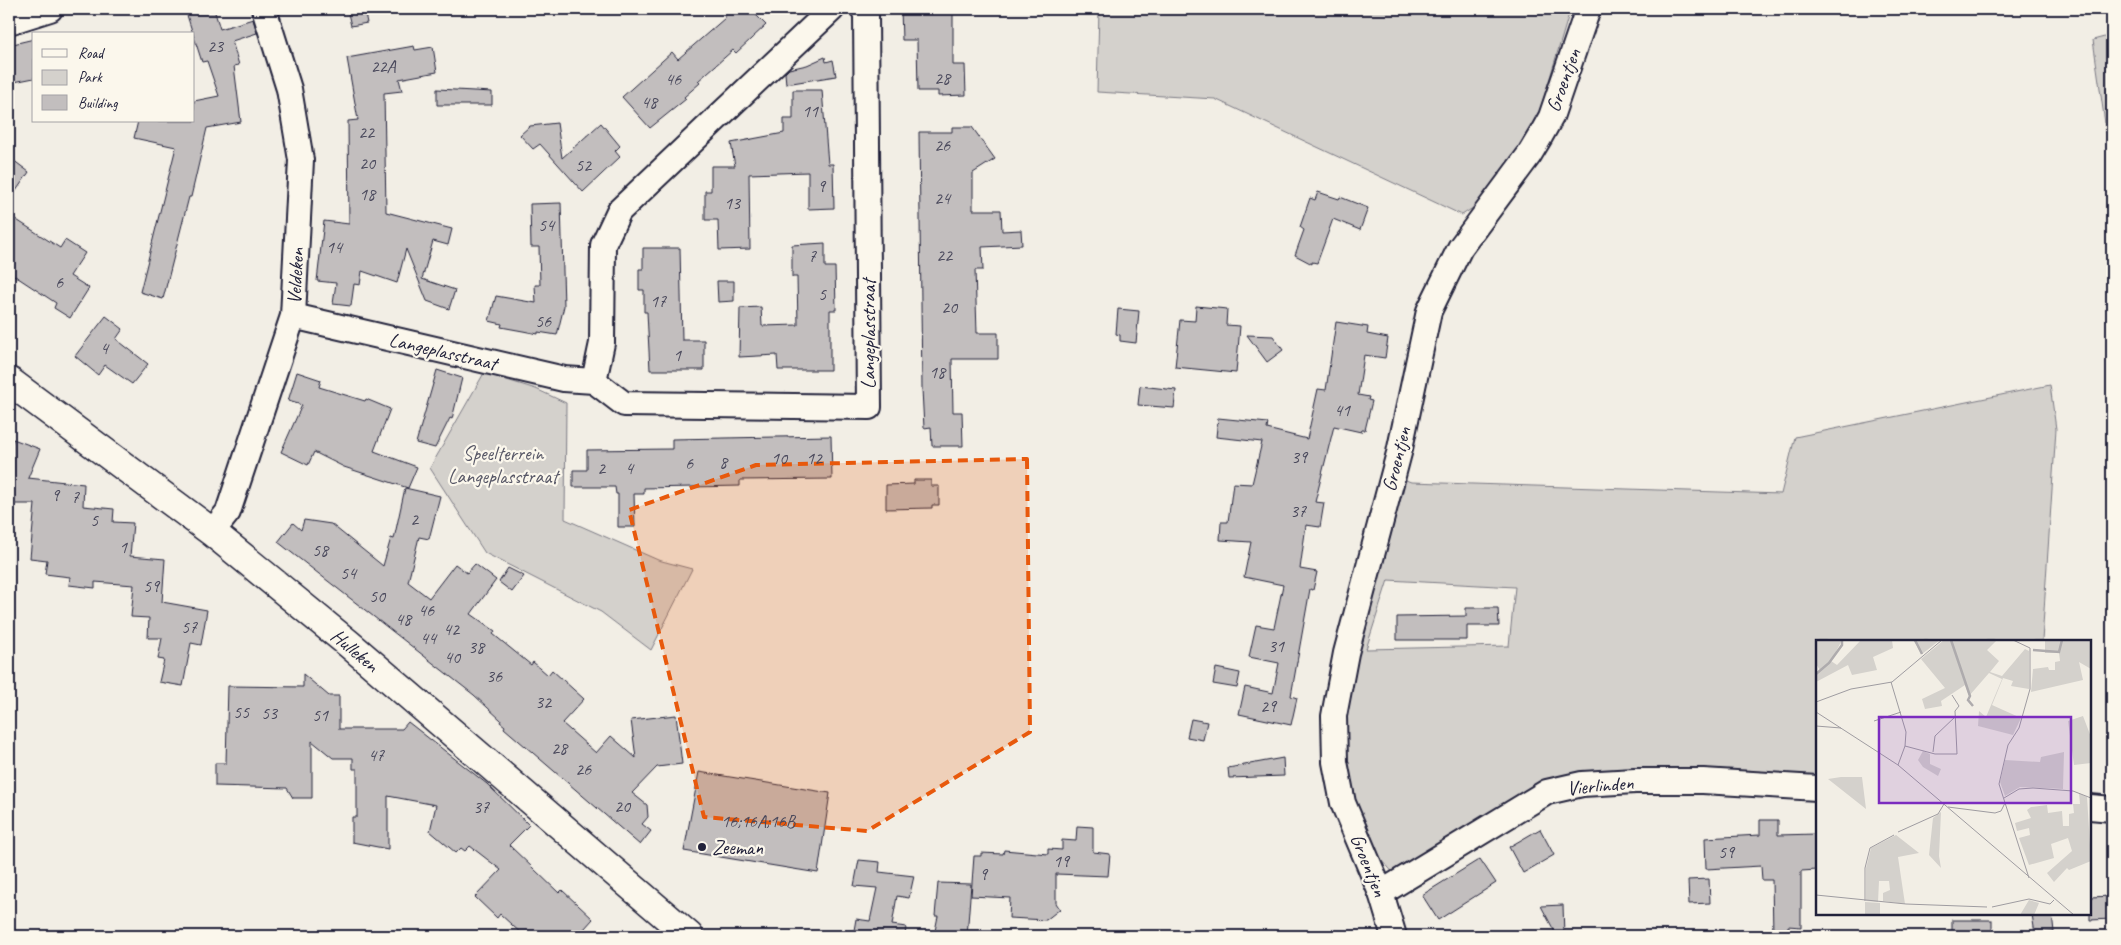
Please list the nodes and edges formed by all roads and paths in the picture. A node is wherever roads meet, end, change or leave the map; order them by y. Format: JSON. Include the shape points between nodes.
{"nodes":[{"id":1,"x":50,"y":9,"type":"edge"},
{"id":2,"x":264,"y":9,"type":"edge"},
{"id":3,"x":832,"y":9,"type":"edge"},
{"id":4,"x":863,"y":9,"type":"edge"},
{"id":5,"x":1588,"y":9,"type":"edge"},
{"id":6,"x":9,"y":22,"type":"edge"},
{"id":7,"x":293,"y":316,"type":"junction"},
{"id":8,"x":9,"y":381,"type":"edge"},
{"id":9,"x":594,"y":381,"type":"junction"},
{"id":10,"x":212,"y":532,"type":"junction"},
{"id":11,"x":1816,"y":788,"type":"edge"},
{"id":12,"x":2091,"y":807,"type":"edge"},
{"id":13,"x":2112,"y":809,"type":"edge"},
{"id":14,"x":1381,"y":893,"type":"junction"},
{"id":15,"x":689,"y":936,"type":"edge"},
{"id":16,"x":1394,"y":936,"type":"edge"}],
"edges":[{"from":1,"to":6,"type":"street"},
{"from":2,"to":7,"type":"street","name":"Veldeken","via":[[289,89],[301,160]]},
{"from":3,"to":9,"type":"street","via":[[619,211],[602,245],[602,343]]},
{"from":4,"to":9,"type":"street","name":"Langeplasstraat","via":[[866,13],[869,408],[624,404]]},
{"from":5,"to":14,"type":"street","name":"Groentjen","via":[[1551,116],[1541,135],[1460,248],[1429,311],[1399,453],[1346,653],[1334,716],[1335,762],[1342,803]]},
{"from":7,"to":9,"type":"street","name":"Langeplasstraat","via":[[564,379]]},
{"from":7,"to":10,"type":"street","name":"Veldeken","via":[[228,512]]},
{"from":8,"to":10,"type":"main road","name":"Hulleken"},
{"from":10,"to":15,"type":"main road","name":"Hulleken","via":[[349,644]]},
{"from":11,"to":14,"type":"street","name":"Vierlinden","via":[[1654,781],[1582,784],[1546,792]]},
{"from":12,"to":13,"type":"street"},
{"from":14,"to":16,"type":"street","name":"Groentjen"}]}
